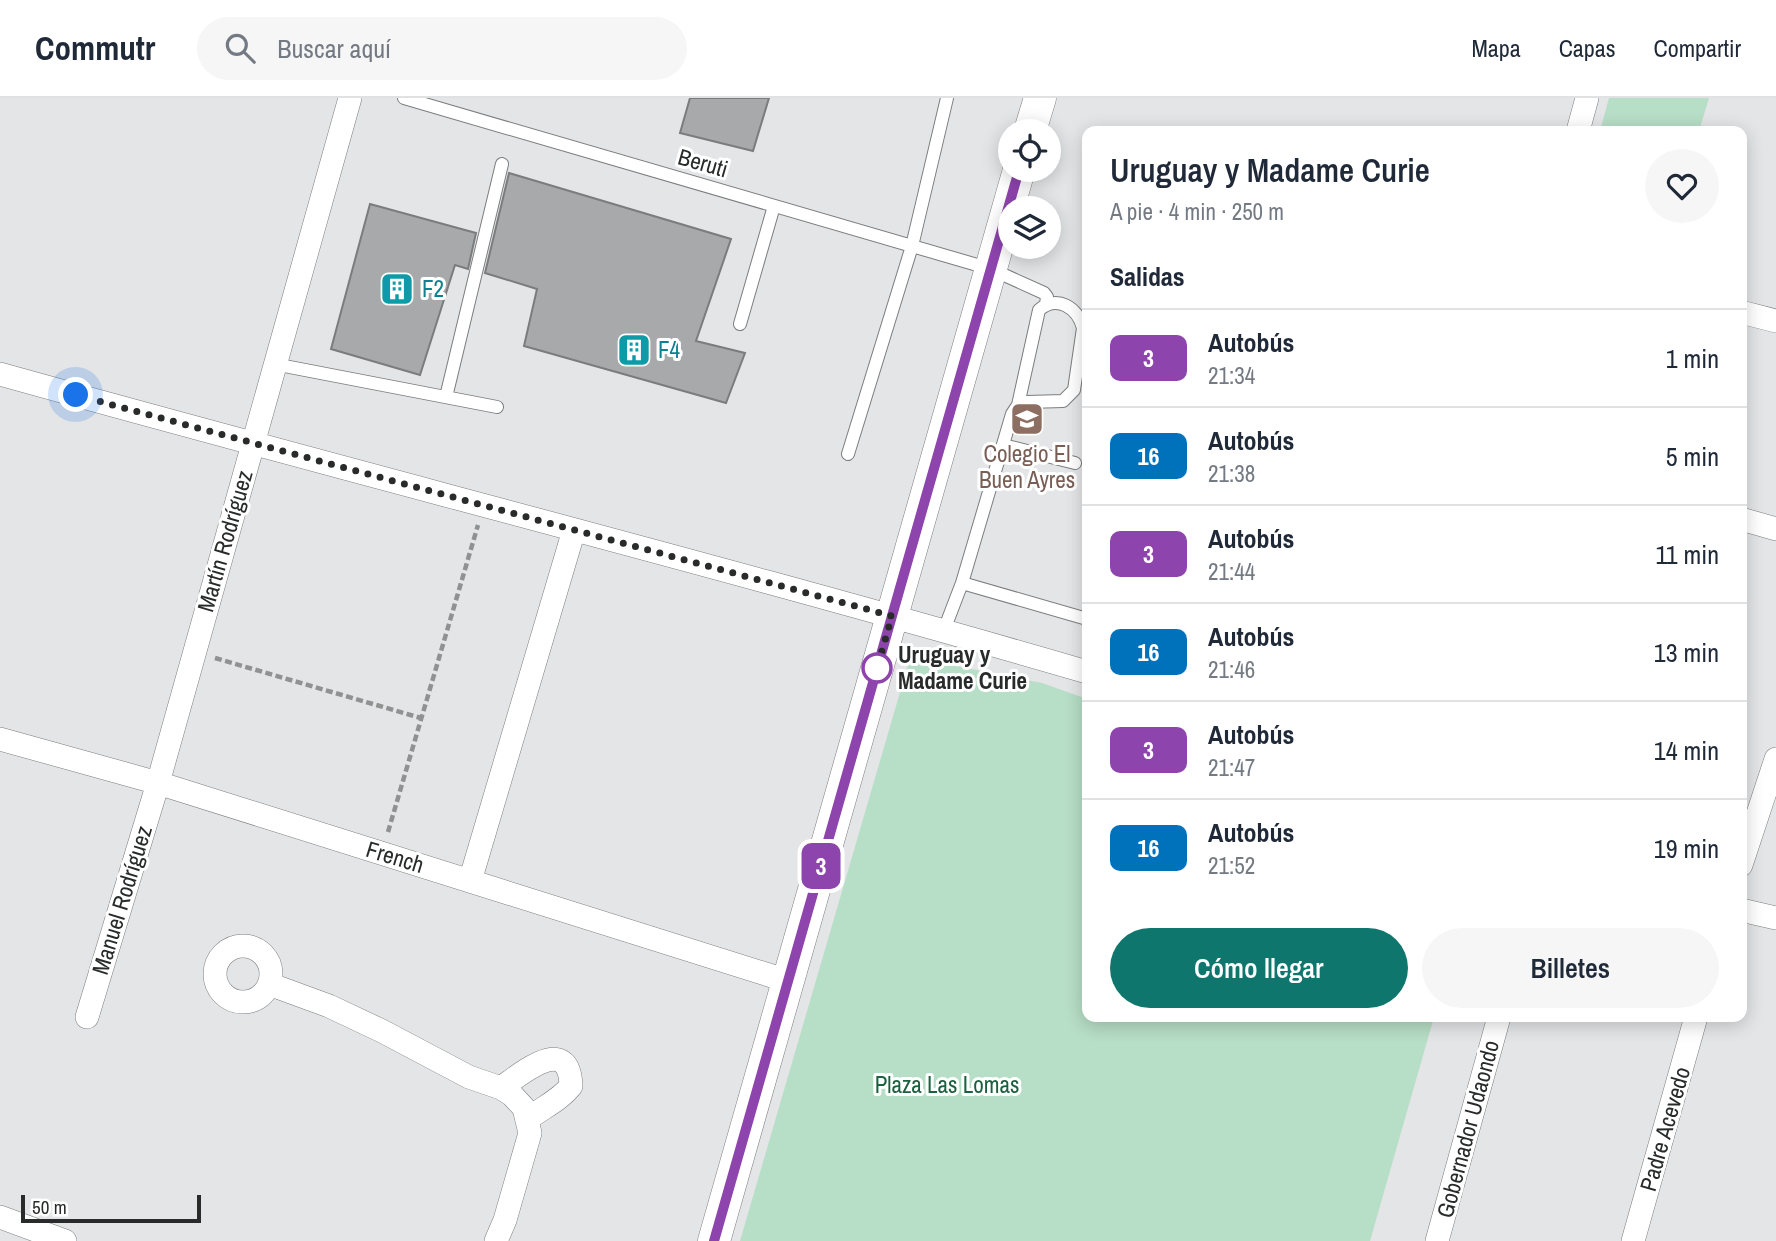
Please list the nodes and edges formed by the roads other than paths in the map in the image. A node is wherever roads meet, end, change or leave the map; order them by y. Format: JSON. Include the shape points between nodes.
{"nodes":[{"id":1,"x":350,"y":98,"type":"edge"},
{"id":2,"x":404,"y":98,"type":"edge"},
{"id":3,"x":947,"y":98,"type":"edge"},
{"id":4,"x":1040,"y":98,"type":"edge"},
{"id":5,"x":1587,"y":98,"type":"edge"},
{"id":6,"x":450,"y":104,"type":"edge"},
{"id":7,"x":1034,"y":119,"type":"edge"},
{"id":8,"x":1579,"y":126,"type":"edge"},
{"id":9,"x":502,"y":163,"type":"dead end"},
{"id":10,"x":1016,"y":182,"type":"edge"},
{"id":11,"x":774,"y":206,"type":"junction"},
{"id":12,"x":912,"y":246,"type":"junction"},
{"id":13,"x":991,"y":270,"type":"junction"},
{"id":14,"x":1046,"y":304,"type":"junction"},
{"id":15,"x":1747,"y":314,"type":"edge"},
{"id":16,"x":1776,"y":321,"type":"edge"},
{"id":17,"x":740,"y":324,"type":"dead end"},
{"id":18,"x":1082,"y":324,"type":"edge"},
{"id":19,"x":1082,"y":335,"type":"edge"},
{"id":20,"x":274,"y":364,"type":"junction"},
{"id":21,"x":0,"y":374,"type":"edge"},
{"id":22,"x":446,"y":397,"type":"junction"},
{"id":23,"x":1018,"y":405,"type":"junction"},
{"id":24,"x":497,"y":407,"type":"dead end"},
{"id":25,"x":252,"y":444,"type":"junction"},
{"id":26,"x":1003,"y":445,"type":"junction"},
{"id":27,"x":848,"y":454,"type":"dead end"},
{"id":28,"x":1075,"y":463,"type":"dead end"},
{"id":29,"x":1747,"y":521,"type":"edge"},
{"id":30,"x":1776,"y":529,"type":"edge"},
{"id":31,"x":574,"y":530,"type":"junction"},
{"id":32,"x":962,"y":583,"type":"junction"},
{"id":33,"x":892,"y":616,"type":"junction"},
{"id":34,"x":1082,"y":618,"type":"edge"},
{"id":35,"x":944,"y":630,"type":"junction"},
{"id":36,"x":1082,"y":671,"type":"edge"},
{"id":37,"x":0,"y":738,"type":"edge"},
{"id":38,"x":1776,"y":759,"type":"edge"},
{"id":39,"x":158,"y":783,"type":"junction"},
{"id":40,"x":1747,"y":847,"type":"edge"},
{"id":41,"x":470,"y":881,"type":"junction"},
{"id":42,"x":1747,"y":911,"type":"edge"},
{"id":43,"x":1776,"y":918,"type":"edge"},
{"id":44,"x":788,"y":981,"type":"junction"},
{"id":45,"x":269,"y":984,"type":"dead end"},
{"id":46,"x":87,"y":1017,"type":"dead end"},
{"id":47,"x":1498,"y":1022,"type":"edge"},
{"id":48,"x":1695,"y":1022,"type":"edge"},
{"id":49,"x":501,"y":1088,"type":"junction"},
{"id":50,"x":528,"y":1119,"type":"junction"},
{"id":51,"x":0,"y":1217,"type":"edge"},
{"id":52,"x":65,"y":1241,"type":"edge"},
{"id":53,"x":496,"y":1241,"type":"edge"},
{"id":54,"x":714,"y":1241,"type":"edge"},
{"id":55,"x":1437,"y":1241,"type":"edge"},
{"id":56,"x":1633,"y":1241,"type":"edge"}],
"edges":[{"from":1,"to":20,"type":"street","name":"Martín Rodríguez"},
{"from":2,"to":6,"type":"lane","name":"Beruti"},
{"from":3,"to":12,"type":"lane"},
{"from":4,"to":7,"type":"main road"},
{"from":5,"to":8,"type":"street"},
{"from":6,"to":11,"type":"lane","name":"Beruti"},
{"from":9,"to":22,"type":"lane"},
{"from":10,"to":13,"type":"main road"},
{"from":11,"to":12,"type":"lane","name":"Beruti"},
{"from":11,"to":17,"type":"lane"},
{"from":12,"to":13,"type":"lane","name":"Beruti"},
{"from":12,"to":27,"type":"lane"},
{"from":13,"to":14,"type":"lane","name":"Beruti","via":[[1044,293]]},
{"from":13,"to":33,"type":"main road"},
{"from":14,"to":18,"type":"lane","via":[[1072,308]]},
{"from":14,"to":23,"type":"lane","via":[[1040,310]]},
{"from":15,"to":16,"type":"street"},
{"from":19,"to":23,"type":"lane","via":[[1074,390],[1063,401]]},
{"from":20,"to":22,"type":"lane"},
{"from":20,"to":25,"type":"street","name":"Martín Rodríguez"},
{"from":21,"to":25,"type":"street"},
{"from":22,"to":24,"type":"lane"},
{"from":23,"to":26,"type":"lane"},
{"from":25,"to":31,"type":"street"},
{"from":25,"to":39,"type":"street","name":"Martín Rodríguez"},
{"from":26,"to":28,"type":"lane"},
{"from":26,"to":32,"type":"lane"},
{"from":29,"to":30,"type":"street"},
{"from":31,"to":33,"type":"street"},
{"from":31,"to":41,"type":"street"},
{"from":32,"to":34,"type":"lane"},
{"from":32,"to":35,"type":"lane"},
{"from":33,"to":35,"type":"street"},
{"from":33,"to":44,"type":"main road"},
{"from":35,"to":36,"type":"street"},
{"from":37,"to":39,"type":"street","name":"French"},
{"from":38,"to":40,"type":"street"},
{"from":39,"to":41,"type":"street","name":"French"},
{"from":39,"to":46,"type":"street","name":"Manuel Rodríguez"},
{"from":41,"to":44,"type":"street","name":"French"},
{"from":42,"to":43,"type":"street"},
{"from":44,"to":54,"type":"main road"},
{"from":45,"to":49,"type":"street","via":[[329,1006],[469,1077]]},
{"from":47,"to":55,"type":"street","name":"Gobernador Udaondo"},
{"from":48,"to":56,"type":"street","name":"Padre Acevedo"},
{"from":49,"to":50,"type":"street","via":[[524,1108]]},
{"from":49,"to":50,"type":"street","via":[[537,1062],[559,1060],[567,1067],[571,1086]]},
{"from":50,"to":53,"type":"street","via":[[530,1133]]},
{"from":51,"to":52,"type":"street"}]}
